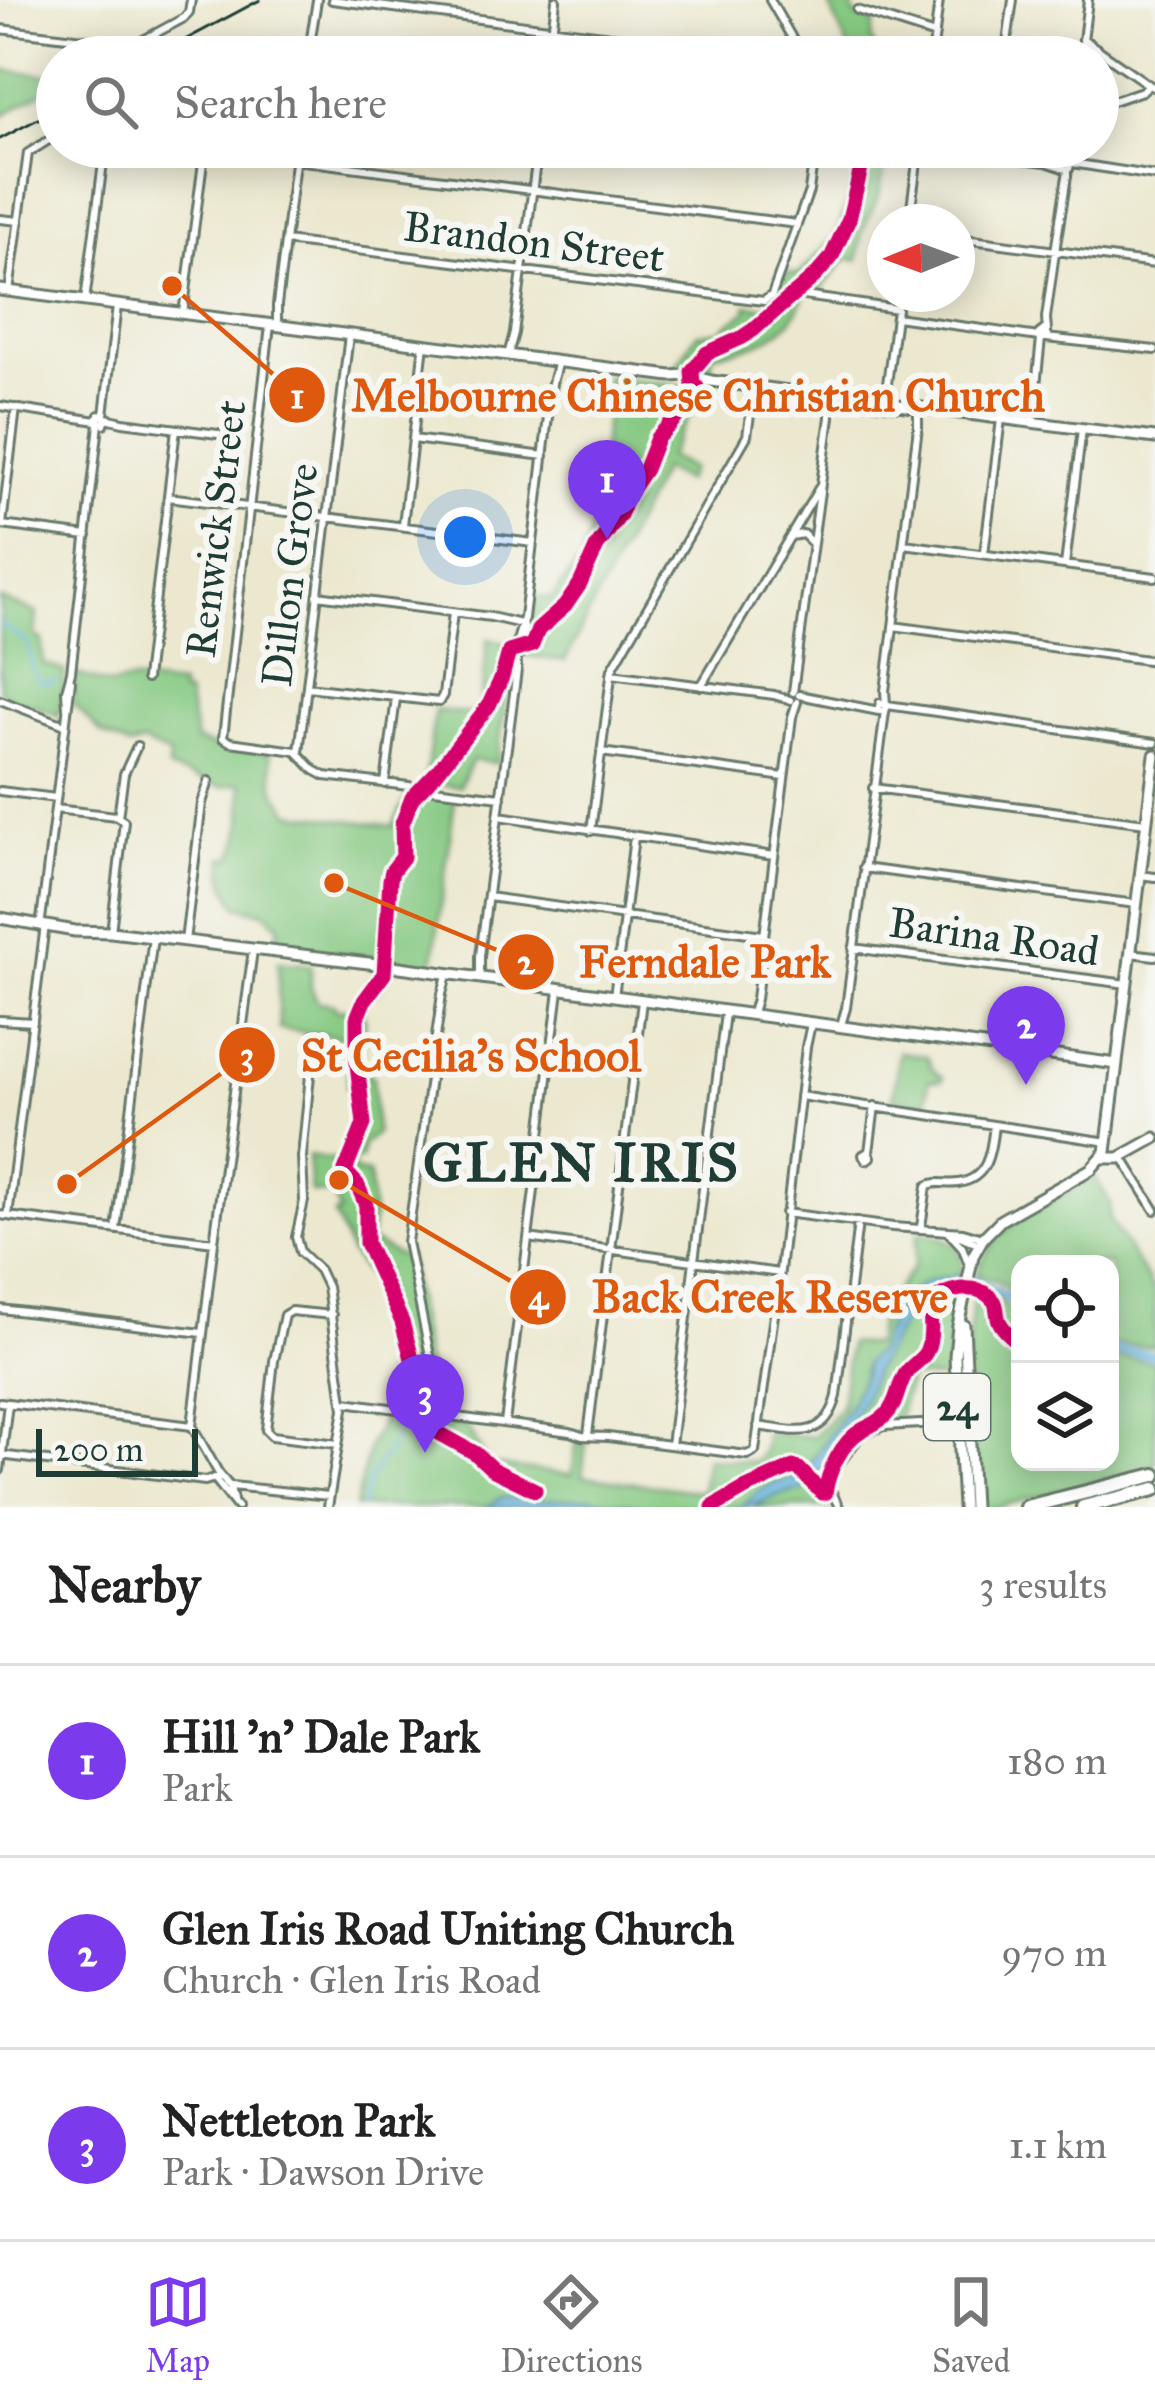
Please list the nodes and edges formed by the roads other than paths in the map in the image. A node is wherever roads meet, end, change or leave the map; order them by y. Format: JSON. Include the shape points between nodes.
{"nodes":[{"id":1,"x":191,"y":0,"type":"edge"},
{"id":2,"x":317,"y":0,"type":"edge"},
{"id":3,"x":332,"y":0,"type":"edge"},
{"id":4,"x":556,"y":0,"type":"edge"},
{"id":5,"x":770,"y":0,"type":"edge"},
{"id":6,"x":939,"y":0,"type":"edge"},
{"id":7,"x":1013,"y":0,"type":"edge"},
{"id":8,"x":1088,"y":3,"type":"edge"},
{"id":9,"x":857,"y":10,"type":"dead end"},
{"id":10,"x":0,"y":29,"type":"edge"},
{"id":11,"x":553,"y":29,"type":"junction"},
{"id":12,"x":934,"y":35,"type":"joint"},
{"id":13,"x":59,"y":36,"type":"edge"},
{"id":14,"x":151,"y":36,"type":"edge"},
{"id":15,"x":311,"y":36,"type":"edge"},
{"id":16,"x":552,"y":36,"type":"edge"},
{"id":17,"x":608,"y":36,"type":"edge"},
{"id":18,"x":791,"y":36,"type":"edge"},
{"id":19,"x":1008,"y":36,"type":"edge"},
{"id":20,"x":1084,"y":36,"type":"edge"},
{"id":21,"x":1119,"y":64,"type":"edge"},
{"id":22,"x":1152,"y":86,"type":"edge"},
{"id":23,"x":1119,"y":99,"type":"edge"},
{"id":24,"x":36,"y":148,"type":"edge"},
{"id":25,"x":102,"y":168,"type":"edge"},
{"id":26,"x":202,"y":168,"type":"edge"},
{"id":27,"x":294,"y":168,"type":"edge"},
{"id":28,"x":358,"y":168,"type":"edge"},
{"id":29,"x":535,"y":168,"type":"edge"},
{"id":30,"x":813,"y":168,"type":"edge"},
{"id":31,"x":917,"y":168,"type":"edge"},
{"id":32,"x":1066,"y":168,"type":"edge"},
{"id":33,"x":1086,"y":168,"type":"edge"},
{"id":34,"x":1155,"y":176,"type":"edge"},
{"id":35,"x":532,"y":190,"type":"junction"},
{"id":36,"x":912,"y":204,"type":"edge"},
{"id":37,"x":0,"y":219,"type":"edge"},
{"id":38,"x":19,"y":221,"type":"junction"},
{"id":39,"x":798,"y":224,"type":"junction"},
{"id":40,"x":975,"y":240,"type":"edge"},
{"id":41,"x":285,"y":241,"type":"junction"},
{"id":42,"x":1055,"y":250,"type":"junction"},
{"id":43,"x":1155,"y":264,"type":"edge"},
{"id":44,"x":522,"y":271,"type":"junction"},
{"id":45,"x":5,"y":291,"type":"edge"},
{"id":46,"x":804,"y":296,"type":"dead end"},
{"id":47,"x":85,"y":301,"type":"junction"},
{"id":48,"x":115,"y":305,"type":"junction"},
{"id":49,"x":897,"y":313,"type":"junction"},
{"id":50,"x":183,"y":314,"type":"junction"},
{"id":51,"x":273,"y":325,"type":"junction"},
{"id":52,"x":349,"y":335,"type":"junction"},
{"id":53,"x":1043,"y":335,"type":"junction"},
{"id":54,"x":424,"y":344,"type":"junction"},
{"id":55,"x":1155,"y":350,"type":"edge"},
{"id":56,"x":511,"y":355,"type":"junction"},
{"id":57,"x":554,"y":361,"type":"junction"},
{"id":58,"x":754,"y":386,"type":"junction"},
{"id":59,"x":832,"y":397,"type":"junction"},
{"id":60,"x":884,"y":404,"type":"junction"},
{"id":61,"x":0,"y":406,"type":"edge"},
{"id":62,"x":16,"y":408,"type":"junction"},
{"id":63,"x":921,"y":408,"type":"junction"},
{"id":64,"x":1001,"y":418,"type":"junction"},
{"id":65,"x":102,"y":419,"type":"junction"},
{"id":66,"x":1032,"y":423,"type":"junction"},
{"id":67,"x":176,"y":429,"type":"junction"},
{"id":68,"x":1082,"y":429,"type":"junction"},
{"id":69,"x":218,"y":434,"type":"dead end"},
{"id":70,"x":1155,"y":439,"type":"edge"},
{"id":71,"x":413,"y":440,"type":"junction"},
{"id":72,"x":544,"y":456,"type":"junction"},
{"id":73,"x":821,"y":486,"type":"junction"},
{"id":74,"x":168,"y":496,"type":"junction"},
{"id":75,"x":249,"y":507,"type":"junction"},
{"id":76,"x":327,"y":517,"type":"junction"},
{"id":77,"x":2,"y":525,"type":"edge"},
{"id":78,"x":403,"y":527,"type":"junction"},
{"id":79,"x":88,"y":536,"type":"junction"},
{"id":80,"x":788,"y":538,"type":"junction"},
{"id":81,"x":533,"y":543,"type":"junction"},
{"id":82,"x":814,"y":544,"type":"junction"},
{"id":83,"x":904,"y":544,"type":"junction"},
{"id":84,"x":984,"y":554,"type":"junction"},
{"id":85,"x":1065,"y":565,"type":"junction"},
{"id":86,"x":1155,"y":577,"type":"edge"},
{"id":87,"x":317,"y":595,"type":"junction"},
{"id":88,"x":453,"y":613,"type":"junction"},
{"id":89,"x":523,"y":622,"type":"junction"},
{"id":90,"x":893,"y":626,"type":"junction"},
{"id":91,"x":1155,"y":661,"type":"edge"},
{"id":92,"x":611,"y":674,"type":"junction"},
{"id":93,"x":146,"y":679,"type":"dead end"},
{"id":94,"x":701,"y":686,"type":"junction"},
{"id":95,"x":306,"y":687,"type":"junction"},
{"id":96,"x":794,"y":697,"type":"junction"},
{"id":97,"x":396,"y":698,"type":"junction"},
{"id":98,"x":0,"y":700,"type":"edge"},
{"id":99,"x":883,"y":708,"type":"junction"},
{"id":100,"x":65,"y":724,"type":"junction"},
{"id":101,"x":1155,"y":742,"type":"edge"},
{"id":102,"x":137,"y":746,"type":"dead end"},
{"id":103,"x":298,"y":752,"type":"junction"},
{"id":104,"x":601,"y":752,"type":"junction"},
{"id":105,"x":1155,"y":755,"type":"edge"},
{"id":106,"x":784,"y":777,"type":"junction"},
{"id":107,"x":208,"y":782,"type":"dead end"},
{"id":108,"x":385,"y":784,"type":"junction"},
{"id":109,"x":873,"y":788,"type":"junction"},
{"id":110,"x":0,"y":791,"type":"edge"},
{"id":111,"x":56,"y":798,"type":"junction"},
{"id":112,"x":500,"y":799,"type":"junction"},
{"id":113,"x":1152,"y":799,"type":"edge"},
{"id":114,"x":54,"y":809,"type":"junction"},
{"id":115,"x":118,"y":817,"type":"junction"},
{"id":116,"x":498,"y":818,"type":"junction"},
{"id":117,"x":1146,"y":823,"type":"junction"},
{"id":118,"x":591,"y":831,"type":"junction"},
{"id":119,"x":634,"y":837,"type":"junction"},
{"id":120,"x":774,"y":856,"type":"junction"},
{"id":121,"x":863,"y":868,"type":"junction"},
{"id":122,"x":1140,"y":875,"type":"junction"},
{"id":123,"x":1155,"y":878,"type":"edge"},
{"id":124,"x":488,"y":897,"type":"junction"},
{"id":125,"x":1136,"y":904,"type":"junction"},
{"id":126,"x":624,"y":916,"type":"junction"},
{"id":127,"x":1,"y":918,"type":"edge"},
{"id":128,"x":40,"y":923,"type":"junction"},
{"id":129,"x":111,"y":932,"type":"junction"},
{"id":130,"x":764,"y":935,"type":"junction"},
{"id":131,"x":153,"y":937,"type":"junction"},
{"id":132,"x":185,"y":941,"type":"junction"},
{"id":133,"x":853,"y":948,"type":"junction"},
{"id":134,"x":250,"y":950,"type":"junction"},
{"id":135,"x":1130,"y":953,"type":"junction"},
{"id":136,"x":1155,"y":956,"type":"edge"},
{"id":137,"x":445,"y":974,"type":"junction"},
{"id":138,"x":477,"y":978,"type":"junction"},
{"id":139,"x":1126,"y":985,"type":"junction"},
{"id":140,"x":560,"y":990,"type":"junction"},
{"id":141,"x":614,"y":997,"type":"junction"},
{"id":142,"x":642,"y":1001,"type":"junction"},
{"id":143,"x":725,"y":1012,"type":"junction"},
{"id":144,"x":754,"y":1017,"type":"junction"},
{"id":145,"x":0,"y":1020,"type":"edge"},
{"id":146,"x":32,"y":1024,"type":"junction"},
{"id":147,"x":808,"y":1024,"type":"junction"},
{"id":148,"x":843,"y":1029,"type":"junction"},
{"id":149,"x":314,"y":1034,"type":"dead end"},
{"id":150,"x":1117,"y":1064,"type":"junction"},
{"id":151,"x":800,"y":1096,"type":"junction"},
{"id":152,"x":875,"y":1106,"type":"junction"},
{"id":153,"x":994,"y":1126,"type":"junction"},
{"id":154,"x":1155,"y":1138,"type":"edge"},
{"id":155,"x":1108,"y":1142,"type":"junction"},
{"id":156,"x":869,"y":1153,"type":"dead end"},
{"id":157,"x":1122,"y":1157,"type":"junction"},
{"id":158,"x":1103,"y":1159,"type":"junction"},
{"id":159,"x":1155,"y":1210,"type":"edge"},
{"id":160,"x":785,"y":1213,"type":"junction"},
{"id":161,"x":4,"y":1216,"type":"edge"},
{"id":162,"x":858,"y":1222,"type":"junction"},
{"id":163,"x":921,"y":1227,"type":"junction"},
{"id":164,"x":116,"y":1230,"type":"junction"},
{"id":165,"x":946,"y":1231,"type":"junction"},
{"id":166,"x":528,"y":1238,"type":"junction"},
{"id":167,"x":981,"y":1241,"type":"junction"},
{"id":168,"x":214,"y":1242,"type":"junction"},
{"id":169,"x":611,"y":1250,"type":"junction"},
{"id":170,"x":694,"y":1261,"type":"junction"},
{"id":171,"x":969,"y":1271,"type":"junction"},
{"id":172,"x":776,"y":1272,"type":"junction"},
{"id":173,"x":0,"y":1309,"type":"edge"},
{"id":174,"x":332,"y":1315,"type":"junction"},
{"id":175,"x":202,"y":1335,"type":"junction"},
{"id":176,"x":4,"y":1402,"type":"edge"},
{"id":177,"x":344,"y":1404,"type":"junction"},
{"id":178,"x":442,"y":1415,"type":"junction"},
{"id":179,"x":963,"y":1421,"type":"junction"},
{"id":180,"x":505,"y":1424,"type":"junction"},
{"id":181,"x":191,"y":1426,"type":"junction"},
{"id":182,"x":758,"y":1426,"type":"junction"},
{"id":183,"x":588,"y":1433,"type":"junction"},
{"id":184,"x":338,"y":1444,"type":"junction"},
{"id":185,"x":671,"y":1445,"type":"junction"},
{"id":186,"x":1,"y":1455,"type":"edge"},
{"id":187,"x":0,"y":1470,"type":"edge"},
{"id":188,"x":1155,"y":1475,"type":"edge"},
{"id":189,"x":218,"y":1478,"type":"junction"},
{"id":190,"x":230,"y":1486,"type":"junction"},
{"id":191,"x":1155,"y":1489,"type":"edge"},
{"id":192,"x":329,"y":1496,"type":"junction"},
{"id":193,"x":235,"y":1503,"type":"edge"},
{"id":194,"x":328,"y":1507,"type":"edge"},
{"id":195,"x":838,"y":1507,"type":"edge"},
{"id":196,"x":963,"y":1507,"type":"edge"},
{"id":197,"x":973,"y":1507,"type":"edge"},
{"id":198,"x":1026,"y":1507,"type":"edge"},
{"id":199,"x":1083,"y":1507,"type":"edge"}],
"edges":[{"from":1,"to":14,"type":"street","via":[[184,18]]},
{"from":2,"to":15,"type":"street"},
{"from":3,"to":11,"type":"street"},
{"from":4,"to":11,"type":"street"},
{"from":5,"to":18,"type":"street"},
{"from":6,"to":12,"type":"street"},
{"from":7,"to":19,"type":"street"},
{"from":8,"to":20,"type":"street"},
{"from":9,"to":12,"type":"street"},
{"from":10,"to":13,"type":"street"},
{"from":11,"to":16,"type":"street"},
{"from":11,"to":17,"type":"street"},
{"from":21,"to":22,"type":"street"},
{"from":22,"to":23,"type":"street"},
{"from":24,"to":38,"type":"street","via":[[28,153]]},
{"from":25,"to":47,"type":"street"},
{"from":26,"to":50,"type":"street"},
{"from":27,"to":41,"type":"street","name":"Renwick Street"},
{"from":28,"to":35,"type":"street"},
{"from":29,"to":35,"type":"street"},
{"from":30,"to":39,"type":"street"},
{"from":31,"to":36,"type":"street"},
{"from":32,"to":42,"type":"street"},
{"from":33,"to":34,"type":"street"},
{"from":35,"to":39,"type":"street"},
{"from":35,"to":44,"type":"street"},
{"from":37,"to":38,"type":"street"},
{"from":38,"to":45,"type":"street"},
{"from":39,"to":44,"type":"street","name":"Brandon Street","via":[[764,302]]},
{"from":40,"to":42,"type":"street"},
{"from":41,"to":44,"type":"street","name":"Brandon Street"},
{"from":41,"to":51,"type":"street","name":"Renwick Street"},
{"from":42,"to":43,"type":"street"},
{"from":42,"to":53,"type":"street"},
{"from":44,"to":56,"type":"street"},
{"from":45,"to":47,"type":"main road"},
{"from":46,"to":49,"type":"street"},
{"from":47,"to":48,"type":"main road"},
{"from":48,"to":50,"type":"main road"},
{"from":48,"to":65,"type":"street"},
{"from":49,"to":53,"type":"street"},
{"from":49,"to":60,"type":"street"},
{"from":50,"to":51,"type":"main road"},
{"from":51,"to":52,"type":"main road"},
{"from":51,"to":75,"type":"street","name":"Renwick Street"},
{"from":52,"to":54,"type":"main road"},
{"from":52,"to":76,"type":"street","name":"Dillon Grove"},
{"from":53,"to":55,"type":"street"},
{"from":53,"to":66,"type":"street"},
{"from":54,"to":56,"type":"main road"},
{"from":54,"to":71,"type":"street"},
{"from":56,"to":57,"type":"main road"},
{"from":57,"to":58,"type":"main road"},
{"from":57,"to":72,"type":"street"},
{"from":58,"to":59,"type":"main road"},
{"from":58,"to":92,"type":"street","via":[[746,439]]},
{"from":59,"to":60,"type":"main road"},
{"from":59,"to":73,"type":"street"},
{"from":60,"to":63,"type":"main road"},
{"from":61,"to":62,"type":"street"},
{"from":62,"to":65,"type":"street"},
{"from":62,"to":77,"type":"street"},
{"from":63,"to":64,"type":"main road"},
{"from":63,"to":83,"type":"street"},
{"from":64,"to":66,"type":"main road"},
{"from":64,"to":84,"type":"street"},
{"from":65,"to":67,"type":"street"},
{"from":65,"to":79,"type":"street"},
{"from":66,"to":68,"type":"main road"},
{"from":67,"to":69,"type":"street"},
{"from":67,"to":74,"type":"street"},
{"from":68,"to":70,"type":"main road"},
{"from":68,"to":85,"type":"street"},
{"from":71,"to":72,"type":"street"},
{"from":71,"to":78,"type":"street"},
{"from":72,"to":81,"type":"street"},
{"from":73,"to":80,"type":"street"},
{"from":73,"to":82,"type":"street"},
{"from":74,"to":75,"type":"street"},
{"from":74,"to":93,"type":"street"},
{"from":75,"to":76,"type":"street"},
{"from":75,"to":103,"type":"street","name":"Renwick Street","via":[[222,732],[224,740]]},
{"from":76,"to":78,"type":"street"},
{"from":76,"to":87,"type":"street","name":"Dillon Grove"},
{"from":77,"to":79,"type":"street"},
{"from":78,"to":81,"type":"street"},
{"from":79,"to":100,"type":"street"},
{"from":80,"to":82,"type":"street","via":[[803,534]]},
{"from":80,"to":94,"type":"street"},
{"from":81,"to":89,"type":"street"},
{"from":82,"to":96,"type":"street"},
{"from":83,"to":84,"type":"street"},
{"from":83,"to":90,"type":"street"},
{"from":84,"to":85,"type":"street"},
{"from":85,"to":86,"type":"street"},
{"from":87,"to":88,"type":"street"},
{"from":87,"to":95,"type":"street","name":"Dillon Grove"},
{"from":88,"to":89,"type":"street"},
{"from":88,"to":97,"type":"street","via":[[439,702]]},
{"from":89,"to":112,"type":"street"},
{"from":90,"to":91,"type":"street"},
{"from":90,"to":99,"type":"street"},
{"from":92,"to":94,"type":"street"},
{"from":92,"to":104,"type":"street"},
{"from":94,"to":96,"type":"street"},
{"from":95,"to":97,"type":"street"},
{"from":95,"to":103,"type":"street","name":"Dillon Grove"},
{"from":96,"to":99,"type":"street"},
{"from":96,"to":106,"type":"street"},
{"from":97,"to":108,"type":"street"},
{"from":98,"to":100,"type":"street"},
{"from":99,"to":101,"type":"street"},
{"from":99,"to":109,"type":"street"},
{"from":100,"to":111,"type":"street"},
{"from":102,"to":115,"type":"street"},
{"from":103,"to":108,"type":"street","via":[[319,774]]},
{"from":104,"to":106,"type":"street"},
{"from":104,"to":118,"type":"street"},
{"from":105,"to":113,"type":"main road"},
{"from":106,"to":120,"type":"street"},
{"from":107,"to":132,"type":"street"},
{"from":108,"to":112,"type":"street"},
{"from":109,"to":117,"type":"street"},
{"from":109,"to":121,"type":"street"},
{"from":110,"to":111,"type":"street"},
{"from":111,"to":114,"type":"street"},
{"from":112,"to":116,"type":"street"},
{"from":113,"to":117,"type":"main road"},
{"from":114,"to":115,"type":"street"},
{"from":114,"to":128,"type":"street"},
{"from":115,"to":129,"type":"street","via":[[124,826]]},
{"from":116,"to":118,"type":"street"},
{"from":116,"to":124,"type":"street"},
{"from":117,"to":122,"type":"main road"},
{"from":118,"to":119,"type":"street"},
{"from":119,"to":120,"type":"street"},
{"from":119,"to":126,"type":"street"},
{"from":120,"to":130,"type":"street"},
{"from":121,"to":125,"type":"street"},
{"from":121,"to":133,"type":"street"},
{"from":122,"to":123,"type":"street"},
{"from":122,"to":125,"type":"main road"},
{"from":124,"to":126,"type":"street"},
{"from":124,"to":138,"type":"street"},
{"from":125,"to":135,"type":"main road"},
{"from":126,"to":130,"type":"street"},
{"from":126,"to":141,"type":"street"},
{"from":127,"to":128,"type":"main road"},
{"from":128,"to":129,"type":"main road"},
{"from":128,"to":129,"type":"main road"},
{"from":128,"to":146,"type":"street"},
{"from":129,"to":131,"type":"main road"},
{"from":130,"to":144,"type":"street"},
{"from":131,"to":132,"type":"main road"},
{"from":131,"to":164,"type":"street"},
{"from":132,"to":134,"type":"main road"},
{"from":133,"to":139,"type":"street","name":"Barina Road"},
{"from":133,"to":148,"type":"street"},
{"from":134,"to":137,"type":"main road"},
{"from":134,"to":168,"type":"street"},
{"from":135,"to":136,"type":"street"},
{"from":135,"to":139,"type":"main road"},
{"from":137,"to":138,"type":"main road"},
{"from":137,"to":178,"type":"street","via":[[406,1242]]},
{"from":138,"to":140,"type":"main road"},
{"from":139,"to":150,"type":"main road"},
{"from":140,"to":141,"type":"main road"},
{"from":140,"to":166,"type":"street"},
{"from":141,"to":142,"type":"main road"},
{"from":142,"to":143,"type":"main road"},
{"from":142,"to":169,"type":"street"},
{"from":143,"to":144,"type":"main road"},
{"from":143,"to":170,"type":"street"},
{"from":144,"to":147,"type":"main road"},
{"from":145,"to":146,"type":"street"},
{"from":146,"to":161,"type":"street"},
{"from":147,"to":148,"type":"main road"},
{"from":147,"to":151,"type":"street"},
{"from":148,"to":150,"type":"main road"},
{"from":149,"to":174,"type":"street","via":[[296,1237],[323,1276]]},
{"from":150,"to":155,"type":"main road"},
{"from":151,"to":152,"type":"street"},
{"from":151,"to":160,"type":"street"},
{"from":152,"to":153,"type":"street"},
{"from":152,"to":156,"type":"street"},
{"from":153,"to":155,"type":"street"},
{"from":153,"to":163,"type":"street","via":[[980,1173],[927,1186]]},
{"from":154,"to":157,"type":"main road"},
{"from":155,"to":158,"type":"main road"},
{"from":157,"to":158,"type":"main road"},
{"from":157,"to":159,"type":"street"},
{"from":158,"to":167,"type":"main road","via":[[1006,1216]]},
{"from":160,"to":162,"type":"street"},
{"from":160,"to":172,"type":"street"},
{"from":161,"to":164,"type":"street"},
{"from":162,"to":163,"type":"street"},
{"from":162,"to":182,"type":"street","via":[[832,1410],[808,1432]]},
{"from":163,"to":165,"type":"street"},
{"from":164,"to":168,"type":"street"},
{"from":165,"to":167,"type":"street"},
{"from":165,"to":171,"type":"street"},
{"from":166,"to":169,"type":"street"},
{"from":166,"to":180,"type":"street"},
{"from":167,"to":171,"type":"main road","number":"24"},
{"from":168,"to":175,"type":"street"},
{"from":169,"to":170,"type":"street"},
{"from":169,"to":183,"type":"street"},
{"from":170,"to":172,"type":"street"},
{"from":170,"to":185,"type":"street"},
{"from":171,"to":179,"type":"main road","number":"24","via":[[955,1356]]},
{"from":172,"to":182,"type":"street"},
{"from":173,"to":175,"type":"street"},
{"from":174,"to":177,"type":"street"},
{"from":174,"to":184,"type":"street","via":[[285,1313],[266,1427],[268,1434]]},
{"from":175,"to":181,"type":"street"},
{"from":176,"to":181,"type":"street"},
{"from":176,"to":186,"type":"street"},
{"from":177,"to":178,"type":"street"},
{"from":177,"to":184,"type":"street"},
{"from":178,"to":180,"type":"street"},
{"from":179,"to":195,"type":"street","via":[[861,1435],[832,1474]]},
{"from":179,"to":196,"type":"main road","number":"24"},
{"from":179,"to":197,"type":"main road","number":"24"},
{"from":180,"to":183,"type":"street"},
{"from":181,"to":189,"type":"street"},
{"from":182,"to":185,"type":"street","via":[[755,1451],[746,1455]]},
{"from":183,"to":185,"type":"street"},
{"from":184,"to":192,"type":"street"},
{"from":186,"to":187,"type":"street"},
{"from":186,"to":189,"type":"street"},
{"from":188,"to":198,"type":"highway"},
{"from":189,"to":190,"type":"street"},
{"from":189,"to":193,"type":"street"},
{"from":190,"to":192,"type":"street"},
{"from":190,"to":193,"type":"street"},
{"from":191,"to":199,"type":"highway"},
{"from":192,"to":194,"type":"street"}]}
